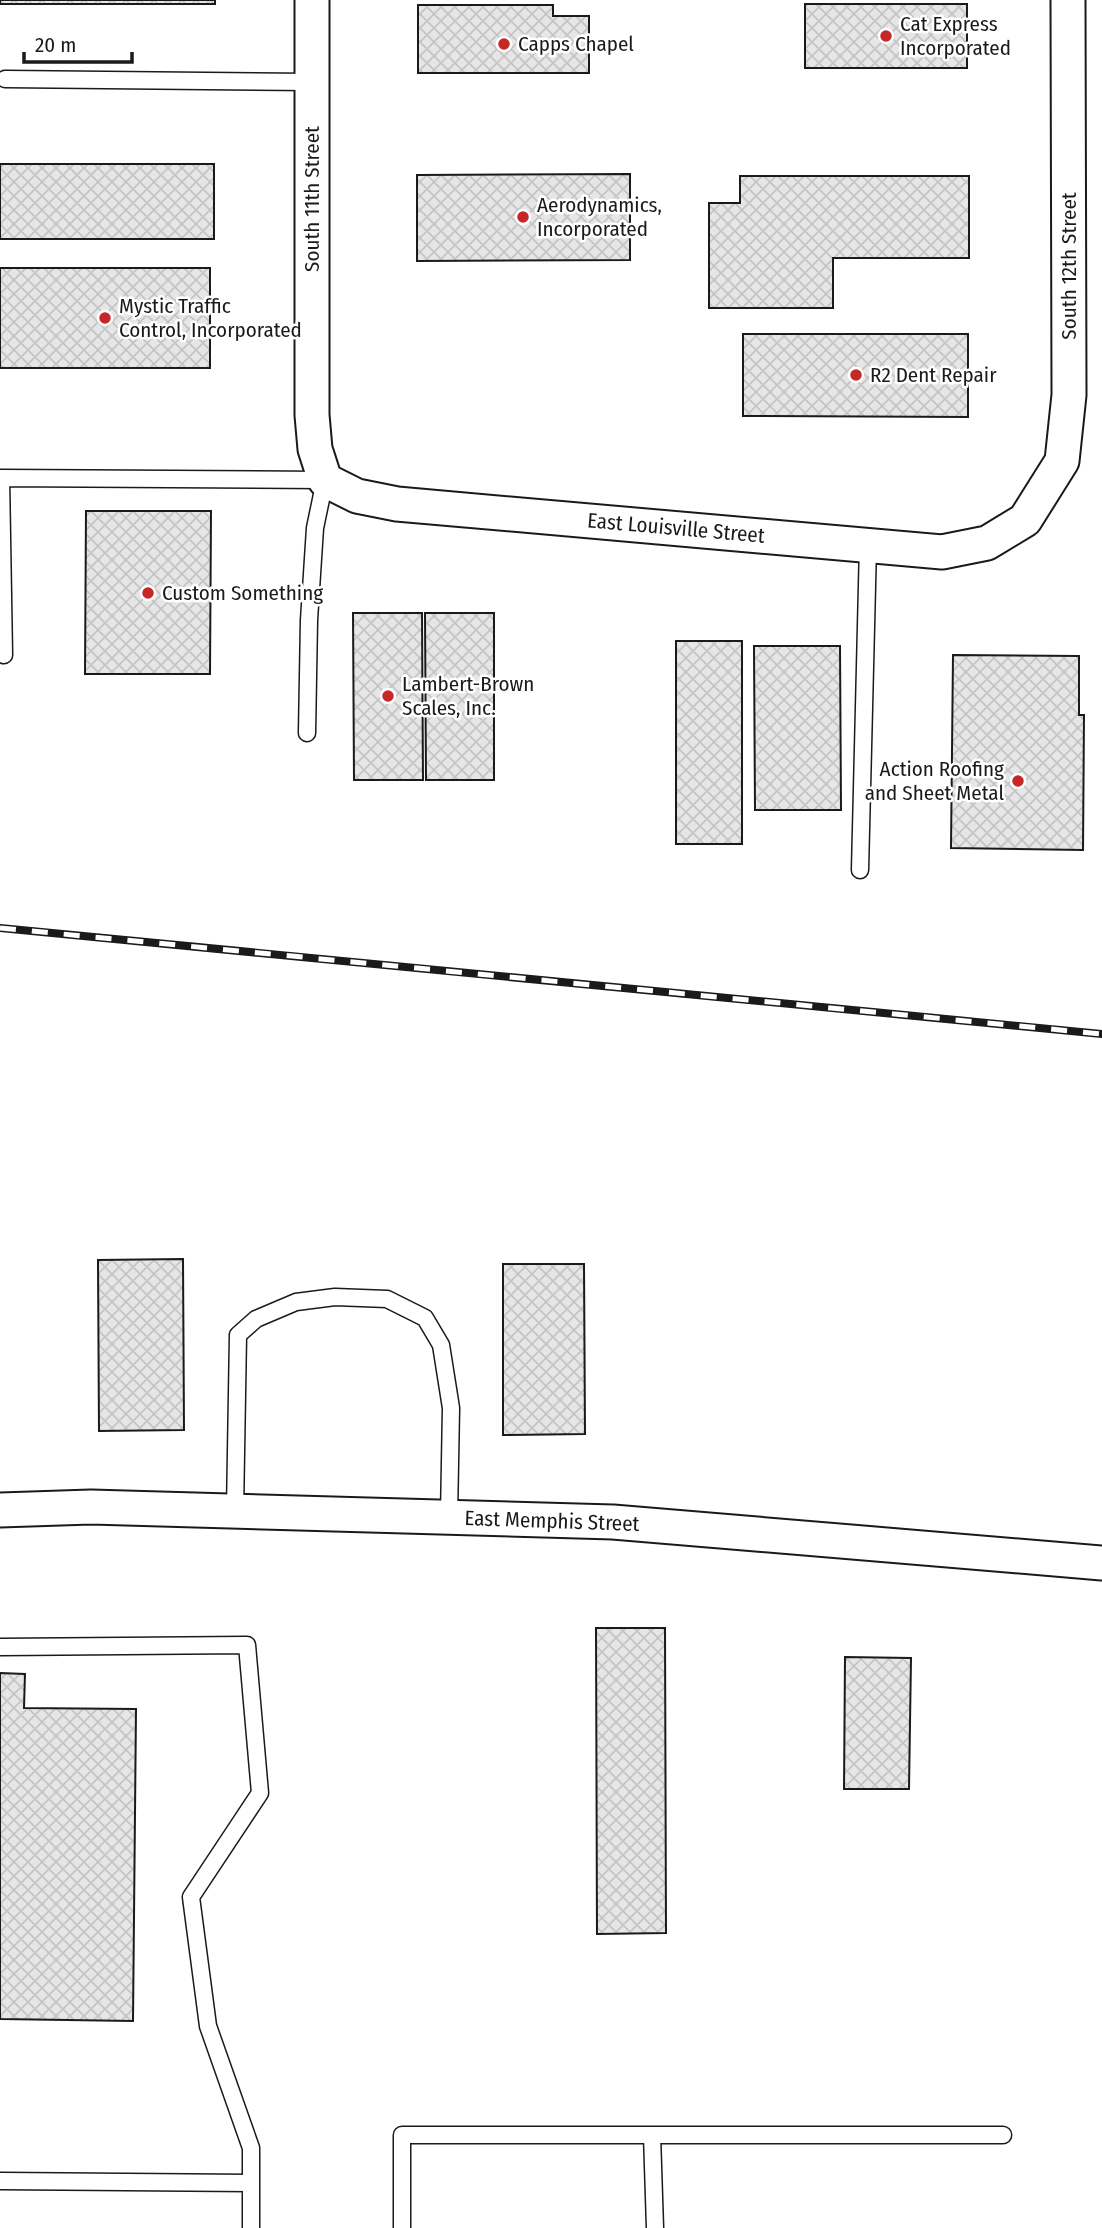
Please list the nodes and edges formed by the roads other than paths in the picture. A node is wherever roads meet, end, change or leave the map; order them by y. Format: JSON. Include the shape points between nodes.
{"nodes":[{"id":1,"x":312,"y":0,"type":"edge"},
{"id":2,"x":1068,"y":0,"type":"edge"},
{"id":3,"x":5,"y":79,"type":"dead end"},
{"id":4,"x":312,"y":82,"type":"junction"},
{"id":5,"x":0,"y":478,"type":"edge"},
{"id":6,"x":325,"y":480,"type":"junction"},
{"id":7,"x":1025,"y":520,"type":"joint"},
{"id":8,"x":868,"y":545,"type":"junction"},
{"id":9,"x":4,"y":654,"type":"dead end"},
{"id":10,"x":307,"y":733,"type":"dead end"},
{"id":11,"x":860,"y":870,"type":"dead end"},
{"id":12,"x":0,"y":1510,"type":"edge"},
{"id":13,"x":235,"y":1511,"type":"junction"},
{"id":14,"x":449,"y":1517,"type":"junction"},
{"id":15,"x":1102,"y":1563,"type":"edge"},
{"id":16,"x":0,"y":1647,"type":"edge"},
{"id":17,"x":652,"y":2135,"type":"junction"},
{"id":18,"x":1003,"y":2135,"type":"dead end"},
{"id":19,"x":0,"y":2181,"type":"edge"},
{"id":20,"x":251,"y":2183,"type":"junction"},
{"id":21,"x":251,"y":2228,"type":"edge"},
{"id":22,"x":402,"y":2228,"type":"edge"},
{"id":23,"x":655,"y":2228,"type":"edge"}],
"edges":[{"from":1,"to":4,"type":"street","name":"South 11th Street"},
{"from":2,"to":7,"type":"street","name":"South 12th Street","via":[[1069,395],[1062,461]]},
{"from":3,"to":4,"type":"lane"},
{"from":4,"to":6,"type":"street","name":"South 11th Street","via":[[313,415],[315,449]]},
{"from":5,"to":6,"type":"lane"},
{"from":5,"to":9,"type":"lane"},
{"from":6,"to":8,"type":"street","name":"East Louisville Street","via":[[357,496],[397,504]]},
{"from":6,"to":10,"type":"lane","via":[[315,528]]},
{"from":7,"to":8,"type":"street","name":"East Louisville Street","via":[[987,543],[942,552]]},
{"from":8,"to":11,"type":"lane"},
{"from":12,"to":13,"type":"street","name":"East Memphis Street"},
{"from":13,"to":14,"type":"street","name":"East Memphis Street"},
{"from":13,"to":14,"type":"lane","via":[[238,1335],[256,1319],[296,1302],[335,1297],[387,1299],[425,1318],[441,1345],[451,1408]]},
{"from":14,"to":15,"type":"street","name":"East Memphis Street","via":[[613,1521]]},
{"from":16,"to":20,"type":"lane","via":[[247,1646],[260,1793],[191,1897],[208,2026],[251,2148]]},
{"from":17,"to":18,"type":"lane"},
{"from":17,"to":22,"type":"lane","via":[[402,2135]]},
{"from":17,"to":23,"type":"lane"},
{"from":19,"to":20,"type":"lane"},
{"from":20,"to":21,"type":"lane"}]}
